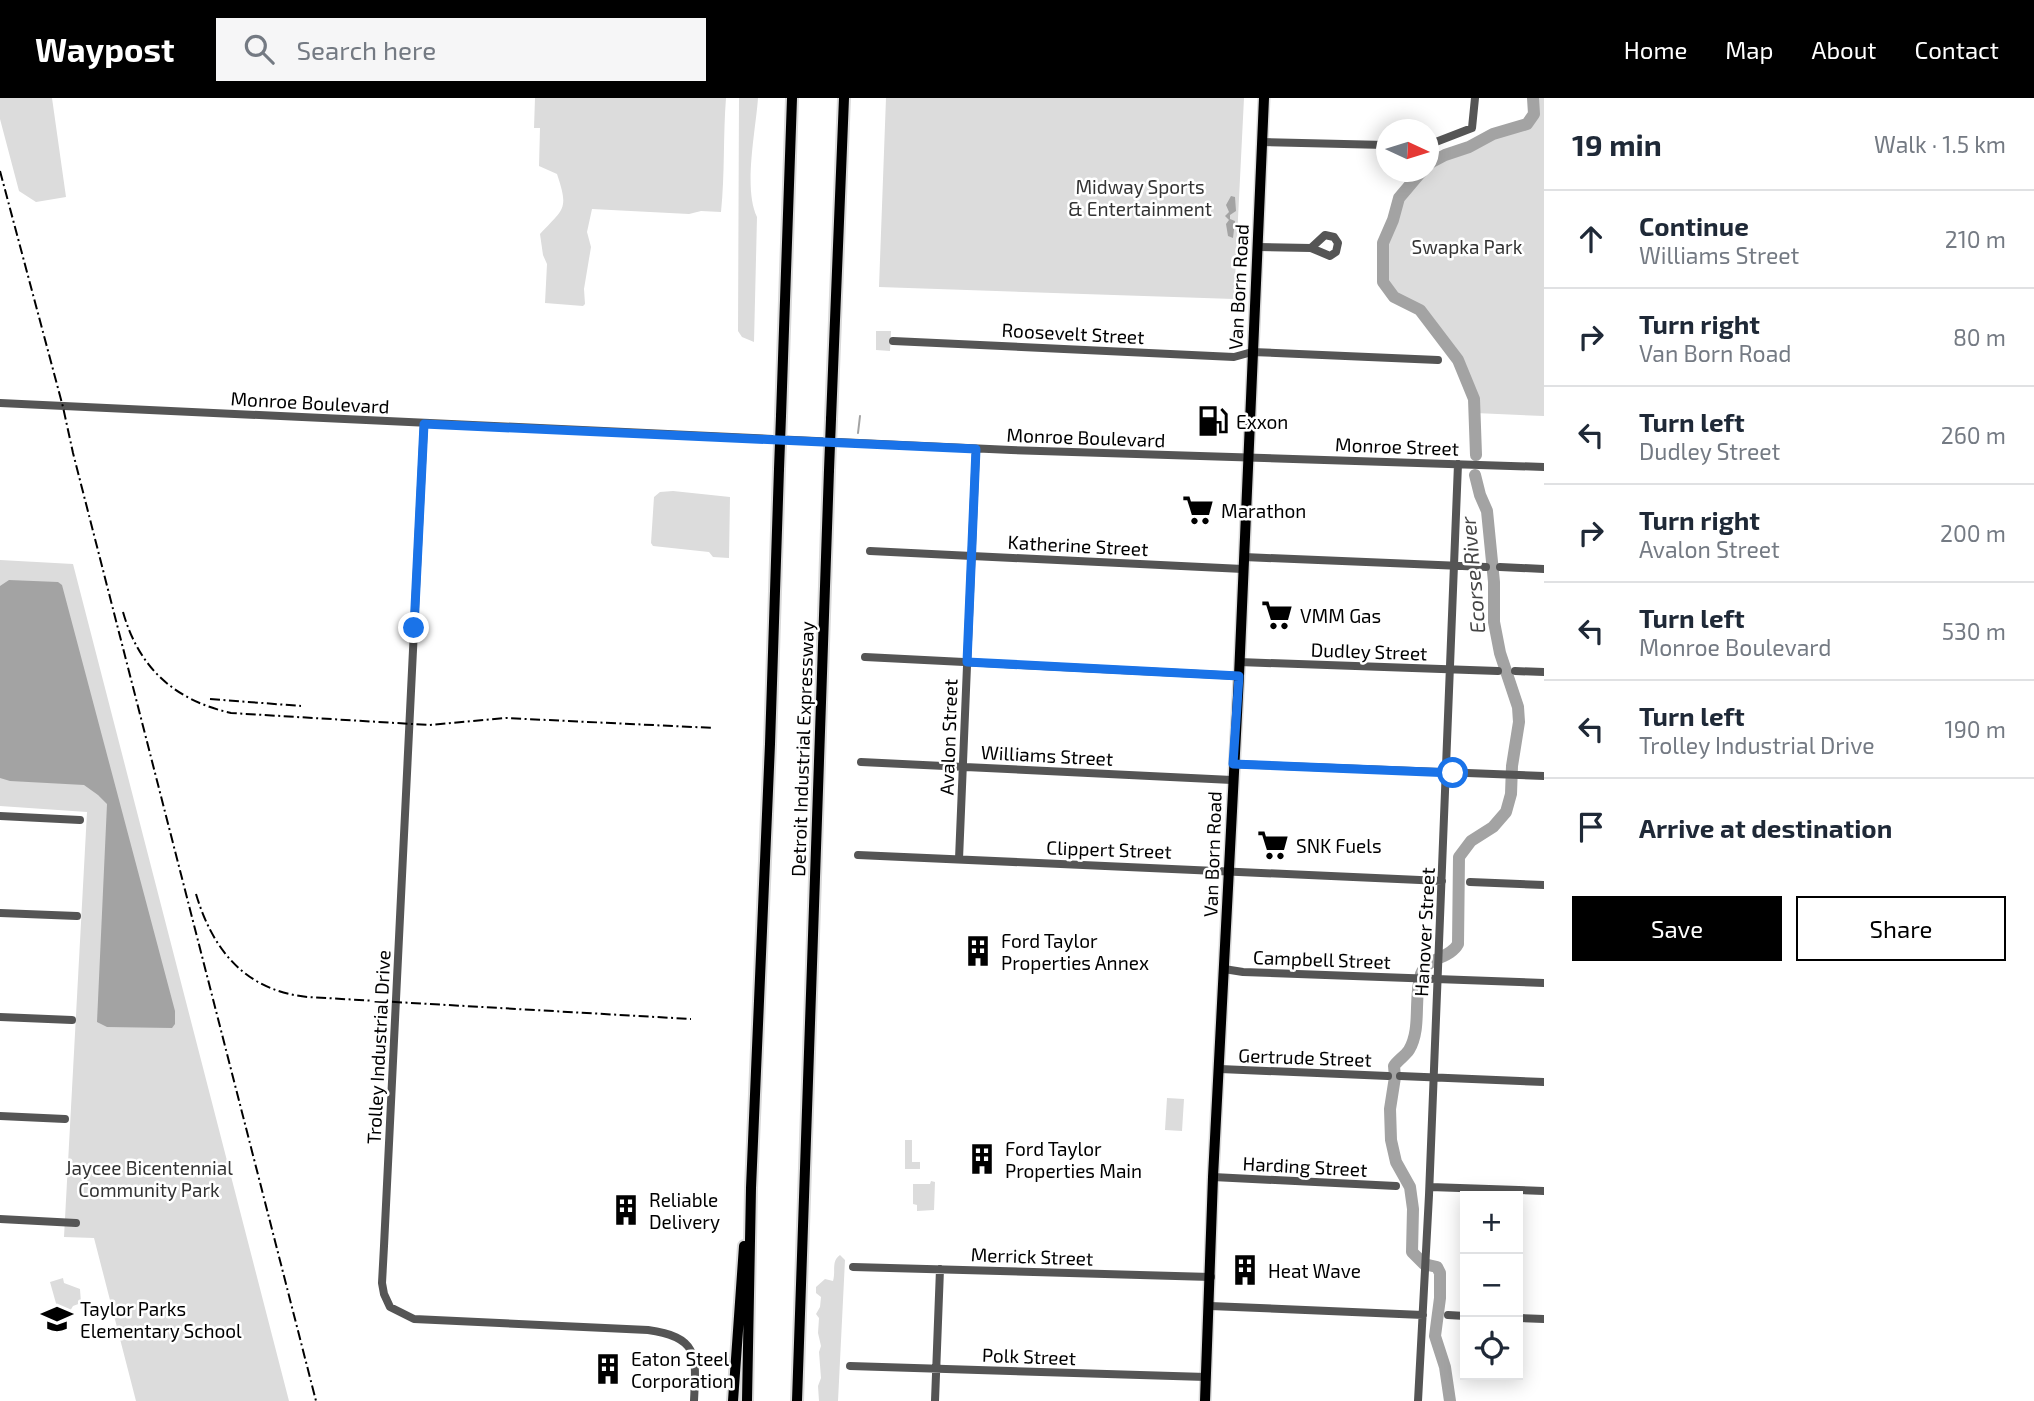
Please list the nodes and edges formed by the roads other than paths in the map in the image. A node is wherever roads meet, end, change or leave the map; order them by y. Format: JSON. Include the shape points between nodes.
{"nodes":[{"id":1,"x":792,"y":98,"type":"edge"},
{"id":2,"x":844,"y":98,"type":"edge"},
{"id":3,"x":1264,"y":98,"type":"edge"},
{"id":4,"x":1475,"y":98,"type":"edge"},
{"id":5,"x":1439,"y":141,"type":"edge"},
{"id":6,"x":1262,"y":142,"type":"junction"},
{"id":7,"x":1376,"y":145,"type":"edge"},
{"id":8,"x":1258,"y":247,"type":"junction"},
{"id":9,"x":1311,"y":248,"type":"dead end"},
{"id":10,"x":893,"y":341,"type":"dead end"},
{"id":11,"x":1252,"y":352,"type":"junction"},
{"id":12,"x":1438,"y":359,"type":"dead end"},
{"id":13,"x":0,"y":403,"type":"edge"},
{"id":14,"x":424,"y":424,"type":"junction"},
{"id":15,"x":976,"y":449,"type":"junction"},
{"id":16,"x":1248,"y":459,"type":"junction"},
{"id":17,"x":1462,"y":464,"type":"junction"},
{"id":18,"x":1544,"y":467,"type":"edge"},
{"id":19,"x":870,"y":551,"type":"dead end"},
{"id":20,"x":972,"y":556,"type":"junction"},
{"id":21,"x":1244,"y":563,"type":"junction"},
{"id":22,"x":1454,"y":566,"type":"junction"},
{"id":23,"x":1486,"y":567,"type":"dead end"},
{"id":24,"x":1500,"y":568,"type":"dead end"},
{"id":25,"x":1544,"y":569,"type":"edge"},
{"id":26,"x":865,"y":657,"type":"dead end"},
{"id":27,"x":967,"y":662,"type":"junction"},
{"id":28,"x":1239,"y":662,"type":"junction"},
{"id":29,"x":1451,"y":669,"type":"junction"},
{"id":30,"x":1498,"y":671,"type":"dead end"},
{"id":31,"x":1515,"y":671,"type":"dead end"},
{"id":32,"x":1544,"y":673,"type":"edge"},
{"id":33,"x":1239,"y":676,"type":"junction"},
{"id":34,"x":861,"y":762,"type":"dead end"},
{"id":35,"x":1233,"y":764,"type":"junction"},
{"id":36,"x":963,"y":767,"type":"junction"},
{"id":37,"x":1446,"y":773,"type":"junction"},
{"id":38,"x":1544,"y":776,"type":"edge"},
{"id":39,"x":1232,"y":780,"type":"junction"},
{"id":40,"x":0,"y":816,"type":"edge"},
{"id":41,"x":80,"y":820,"type":"dead end"},
{"id":42,"x":858,"y":855,"type":"dead end"},
{"id":43,"x":959,"y":859,"type":"junction"},
{"id":44,"x":1228,"y":871,"type":"junction"},
{"id":45,"x":1442,"y":881,"type":"junction"},
{"id":46,"x":1470,"y":882,"type":"dead end"},
{"id":47,"x":1544,"y":885,"type":"edge"},
{"id":48,"x":0,"y":913,"type":"edge"},
{"id":49,"x":77,"y":916,"type":"dead end"},
{"id":50,"x":1224,"y":969,"type":"junction"},
{"id":51,"x":1437,"y":979,"type":"junction"},
{"id":52,"x":1544,"y":983,"type":"edge"},
{"id":53,"x":0,"y":1017,"type":"edge"},
{"id":54,"x":72,"y":1020,"type":"dead end"},
{"id":55,"x":1220,"y":1069,"type":"junction"},
{"id":56,"x":1388,"y":1076,"type":"dead end"},
{"id":57,"x":1400,"y":1076,"type":"dead end"},
{"id":58,"x":1434,"y":1078,"type":"junction"},
{"id":59,"x":1544,"y":1082,"type":"edge"},
{"id":60,"x":0,"y":1116,"type":"edge"},
{"id":61,"x":65,"y":1119,"type":"dead end"},
{"id":62,"x":1213,"y":1177,"type":"junction"},
{"id":63,"x":1396,"y":1186,"type":"dead end"},
{"id":64,"x":1430,"y":1187,"type":"junction"},
{"id":65,"x":751,"y":1188,"type":"junction"},
{"id":66,"x":1544,"y":1191,"type":"edge"},
{"id":67,"x":0,"y":1219,"type":"edge"},
{"id":68,"x":76,"y":1223,"type":"dead end"},
{"id":69,"x":853,"y":1267,"type":"dead end"},
{"id":70,"x":940,"y":1269,"type":"junction"},
{"id":71,"x":1210,"y":1277,"type":"junction"},
{"id":72,"x":1210,"y":1306,"type":"junction"},
{"id":73,"x":1423,"y":1315,"type":"junction"},
{"id":74,"x":1448,"y":1315,"type":"dead end"},
{"id":75,"x":1460,"y":1316,"type":"edge"},
{"id":76,"x":1523,"y":1318,"type":"edge"},
{"id":77,"x":1544,"y":1319,"type":"edge"},
{"id":78,"x":799,"y":1337,"type":"junction"},
{"id":79,"x":850,"y":1366,"type":"dead end"},
{"id":80,"x":936,"y":1369,"type":"junction"},
{"id":81,"x":1206,"y":1377,"type":"junction"},
{"id":82,"x":694,"y":1401,"type":"edge"},
{"id":83,"x":733,"y":1401,"type":"edge"},
{"id":84,"x":747,"y":1401,"type":"edge"},
{"id":85,"x":797,"y":1401,"type":"edge"},
{"id":86,"x":803,"y":1401,"type":"edge"},
{"id":87,"x":935,"y":1401,"type":"edge"},
{"id":88,"x":1205,"y":1401,"type":"edge"},
{"id":89,"x":1418,"y":1401,"type":"edge"}],
"edges":[{"from":1,"to":65,"type":"highway","name":"Detroit Industrial Expressway","bridge":true},
{"from":2,"to":78,"type":"highway","name":"Detroit Industrial Expressway","bridge":true},
{"from":3,"to":6,"type":"main road","name":"Van Born Road"},
{"from":4,"to":5,"type":"street","via":[[1469,131]]},
{"from":6,"to":7,"type":"street"},
{"from":6,"to":8,"type":"main road","name":"Van Born Road"},
{"from":8,"to":9,"type":"street"},
{"from":8,"to":11,"type":"main road","name":"Van Born Road"},
{"from":10,"to":11,"type":"street","name":"Roosevelt Street","via":[[1234,357]]},
{"from":11,"to":12,"type":"street","name":"Roosevelt Street"},
{"from":11,"to":16,"type":"main road","name":"Van Born Road"},
{"from":13,"to":14,"type":"street","name":"Monroe Boulevard"},
{"from":14,"to":15,"type":"street","name":"Monroe Boulevard"},
{"from":14,"to":82,"type":"street","name":"Trolley Industrial Drive","via":[[384,1293],[390,1307],[414,1319],[668,1334],[685,1342],[695,1357]]},
{"from":15,"to":16,"type":"street","name":"Monroe Boulevard"},
{"from":15,"to":20,"type":"street","name":"Avalon Street"},
{"from":16,"to":17,"type":"street","name":"Monroe Street"},
{"from":16,"to":21,"type":"main road","name":"Van Born Road"},
{"from":17,"to":18,"type":"street","name":"Monroe Street"},
{"from":17,"to":22,"type":"street","name":"Hanover Street"},
{"from":19,"to":20,"type":"street","name":"Katherine Street"},
{"from":20,"to":21,"type":"street","name":"Katherine Street"},
{"from":20,"to":27,"type":"street","name":"Avalon Street"},
{"from":21,"to":22,"type":"street","name":"Katherine Street"},
{"from":21,"to":28,"type":"main road","name":"Van Born Road"},
{"from":22,"to":23,"type":"street","name":"Katherine Street"},
{"from":22,"to":29,"type":"street","name":"Hanover Street"},
{"from":24,"to":25,"type":"street"},
{"from":26,"to":27,"type":"street"},
{"from":27,"to":33,"type":"street"},
{"from":27,"to":36,"type":"street","name":"Avalon Street"},
{"from":28,"to":29,"type":"street","name":"Dudley Street"},
{"from":28,"to":33,"type":"main road","name":"Van Born Road"},
{"from":29,"to":30,"type":"street","name":"Dudley Street"},
{"from":29,"to":37,"type":"street","name":"Hanover Street"},
{"from":31,"to":32,"type":"street"},
{"from":33,"to":35,"type":"main road","name":"Van Born Road"},
{"from":34,"to":36,"type":"street","name":"Williams Street"},
{"from":35,"to":37,"type":"street"},
{"from":35,"to":39,"type":"main road","name":"Van Born Road"},
{"from":36,"to":39,"type":"street","name":"Williams Street"},
{"from":36,"to":43,"type":"street","name":"Avalon Street"},
{"from":37,"to":38,"type":"street"},
{"from":37,"to":45,"type":"street","name":"Hanover Street"},
{"from":39,"to":44,"type":"main road","name":"Van Born Road"},
{"from":40,"to":41,"type":"street"},
{"from":42,"to":43,"type":"street","name":"Clippert Street"},
{"from":43,"to":44,"type":"street","name":"Clippert Street"},
{"from":44,"to":45,"type":"street","name":"Clippert Street"},
{"from":44,"to":50,"type":"main road","name":"Van Born Road"},
{"from":45,"to":51,"type":"street","name":"Hanover Street"},
{"from":46,"to":47,"type":"street"},
{"from":48,"to":49,"type":"street"},
{"from":50,"to":51,"type":"street","name":"Campbell Street"},
{"from":50,"to":55,"type":"main road","name":"Van Born Road"},
{"from":51,"to":52,"type":"street","name":"Campbell Street"},
{"from":51,"to":58,"type":"street","name":"Hanover Street"},
{"from":53,"to":54,"type":"street"},
{"from":55,"to":56,"type":"street","name":"Gertrude Street"},
{"from":55,"to":62,"type":"main road","name":"Van Born Road"},
{"from":57,"to":58,"type":"street"},
{"from":58,"to":59,"type":"street"},
{"from":58,"to":64,"type":"street","name":"Hanover Street"},
{"from":60,"to":61,"type":"street"},
{"from":62,"to":63,"type":"street","name":"Harding Street"},
{"from":62,"to":71,"type":"main road","name":"Van Born Road"},
{"from":64,"to":66,"type":"street"},
{"from":64,"to":73,"type":"street","name":"Hanover Street"},
{"from":65,"to":83,"type":"highway"},
{"from":65,"to":84,"type":"highway","name":"Detroit Industrial Expressway"},
{"from":67,"to":68,"type":"street"},
{"from":69,"to":70,"type":"street","name":"Merrick Street"},
{"from":70,"to":71,"type":"street","name":"Merrick Street"},
{"from":70,"to":80,"type":"street"},
{"from":71,"to":72,"type":"main road","name":"Van Born Road"},
{"from":72,"to":73,"type":"street"},
{"from":72,"to":81,"type":"main road","name":"Van Born Road"},
{"from":73,"to":89,"type":"street","name":"Hanover Street"},
{"from":74,"to":75,"type":"street"},
{"from":76,"to":77,"type":"street"},
{"from":78,"to":85,"type":"highway","name":"Detroit Industrial Expressway"},
{"from":78,"to":86,"type":"highway"},
{"from":79,"to":80,"type":"street","name":"Polk Street"},
{"from":80,"to":81,"type":"street","name":"Polk Street"},
{"from":80,"to":87,"type":"street"},
{"from":81,"to":88,"type":"main road","name":"Van Born Road"}]}
